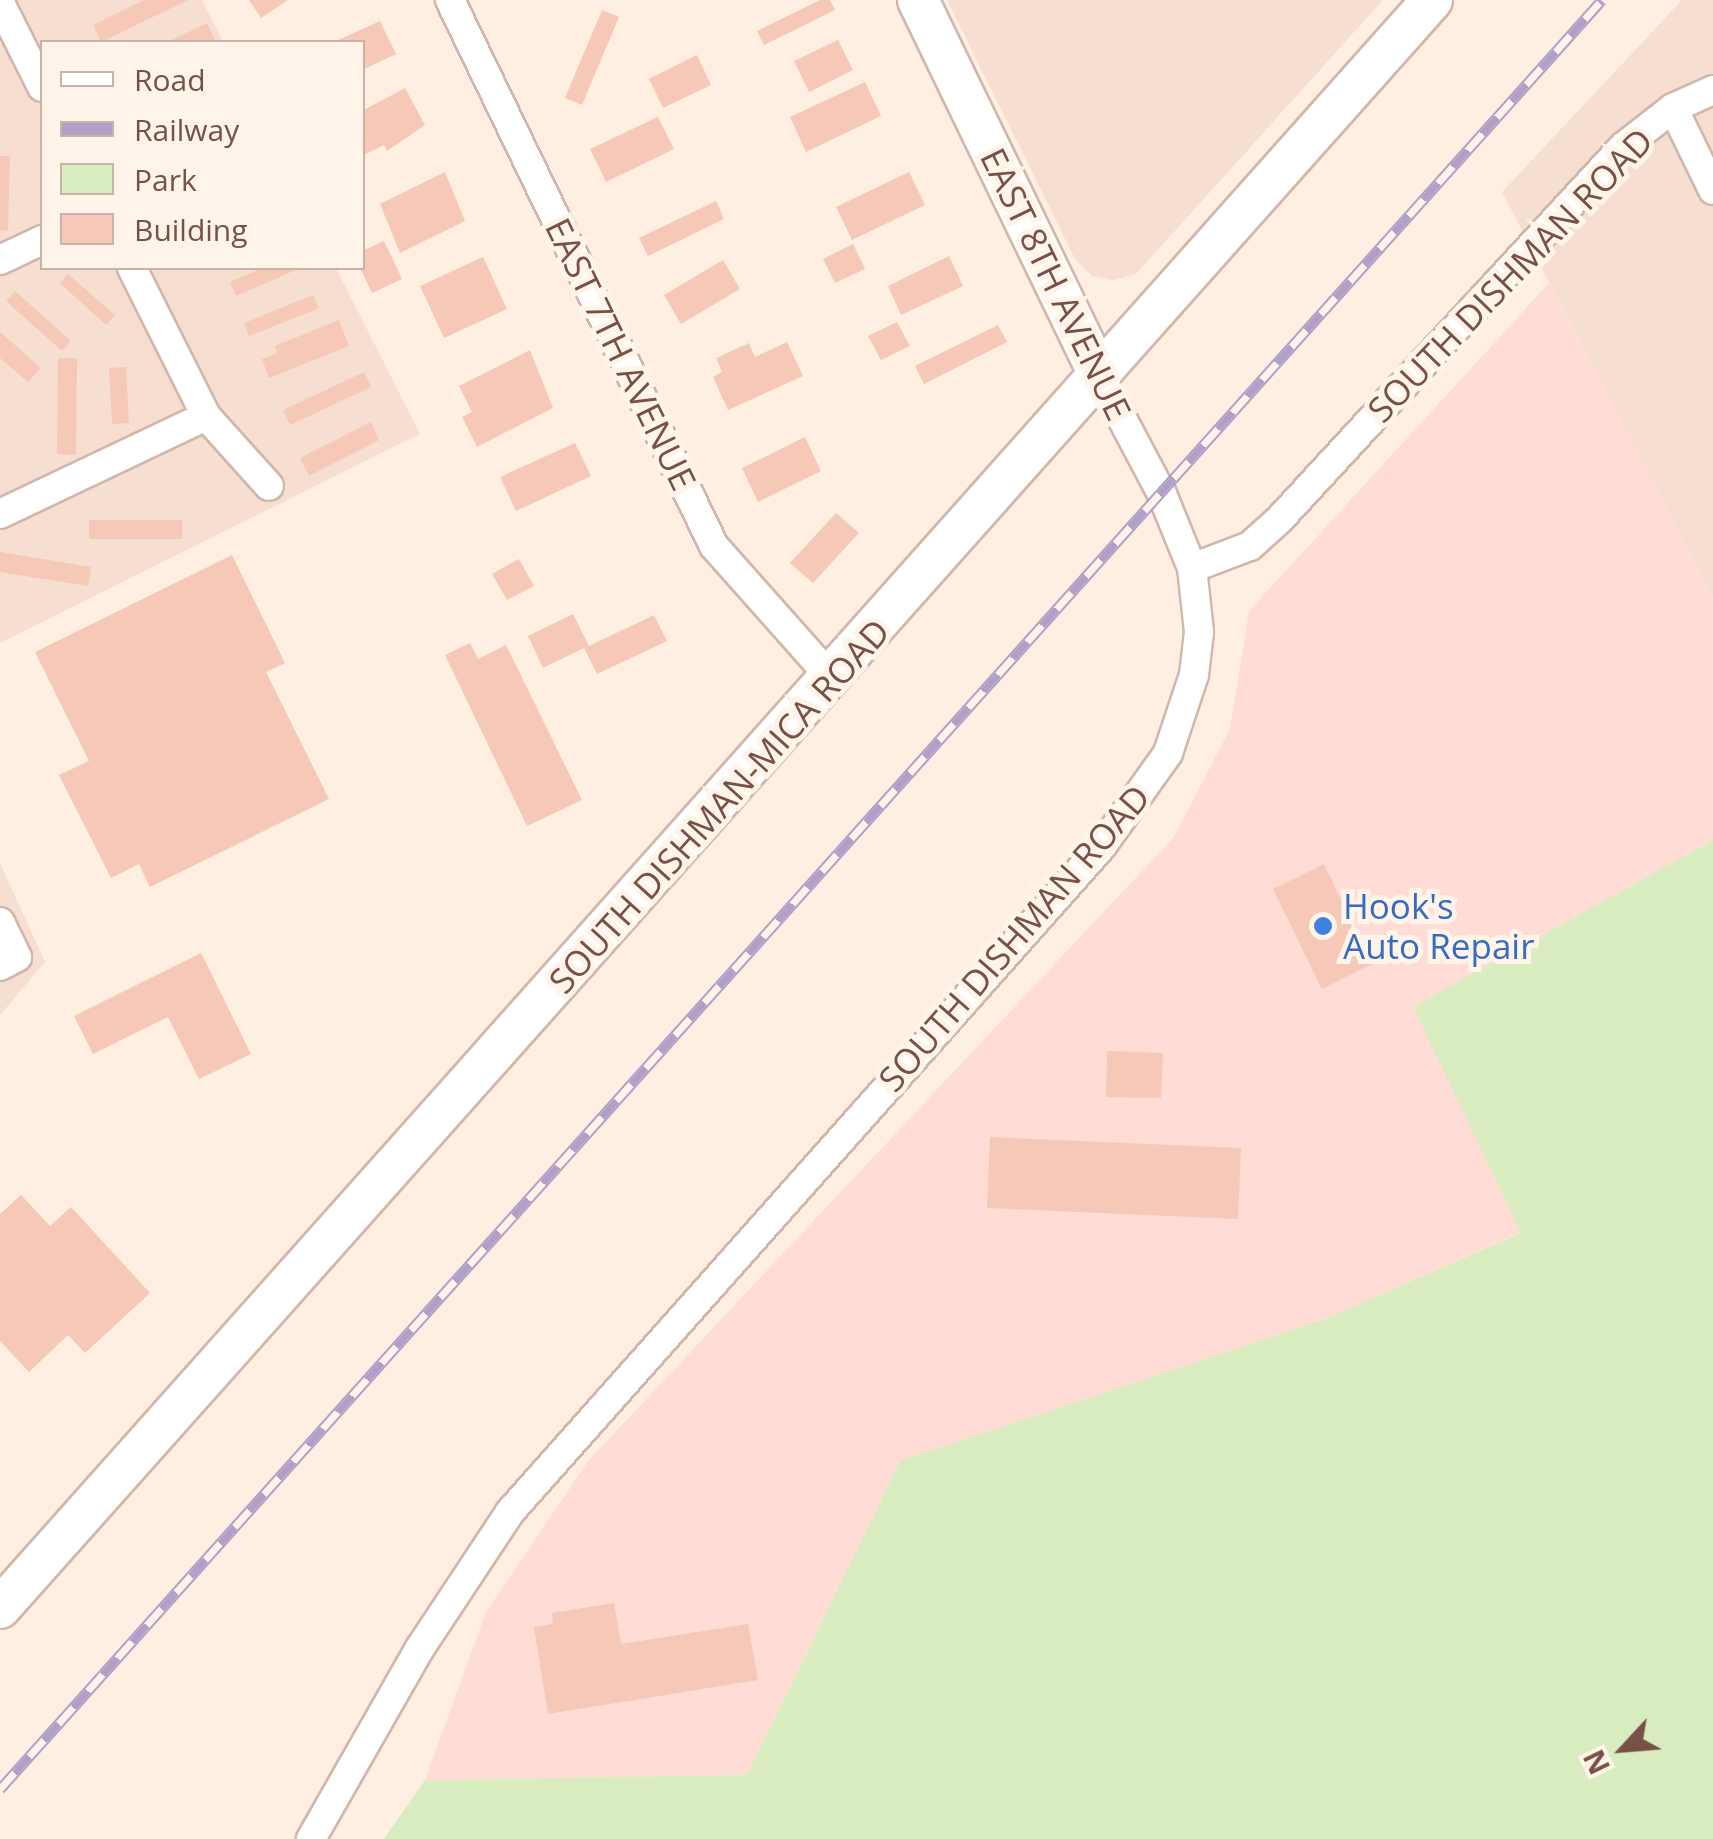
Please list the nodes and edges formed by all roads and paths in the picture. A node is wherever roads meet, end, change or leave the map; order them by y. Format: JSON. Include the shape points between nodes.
{"nodes":[{"id":1,"x":450,"y":0,"type":"edge"},
{"id":2,"x":918,"y":0,"type":"edge"},
{"id":3,"x":1432,"y":0,"type":"edge"},
{"id":4,"x":3,"y":13,"type":"edge"},
{"id":5,"x":40,"y":83,"type":"edge"},
{"id":6,"x":1713,"y":90,"type":"edge"},
{"id":7,"x":1672,"y":108,"type":"junction"},
{"id":8,"x":1713,"y":190,"type":"edge"},
{"id":9,"x":40,"y":241,"type":"edge"},
{"id":10,"x":0,"y":260,"type":"edge"},
{"id":11,"x":133,"y":270,"type":"edge"},
{"id":12,"x":1100,"y":377,"type":"junction"},
{"id":13,"x":206,"y":416,"type":"junction"},
{"id":14,"x":269,"y":486,"type":"dead end"},
{"id":15,"x":0,"y":514,"type":"edge"},
{"id":16,"x":1192,"y":568,"type":"junction"},
{"id":17,"x":833,"y":680,"type":"junction"},
{"id":18,"x":0,"y":922,"type":"edge"},
{"id":19,"x":0,"y":966,"type":"edge"},
{"id":20,"x":0,"y":1608,"type":"edge"},
{"id":21,"x":311,"y":1839,"type":"edge"}],
"edges":[{"from":1,"to":17,"type":"street","name":"EAST 7TH AVENUE","via":[[714,546]]},
{"from":2,"to":12,"type":"main road","name":"EAST 8TH AVENUE"},
{"from":3,"to":12,"type":"main road","name":"SOUTH DISHMAN-MICA ROAD"},
{"from":4,"to":5,"type":"street"},
{"from":6,"to":7,"type":"street","name":"SOUTH DISHMAN ROAD"},
{"from":7,"to":8,"type":"street"},
{"from":7,"to":16,"type":"street","name":"SOUTH DISHMAN ROAD","via":[[1623,147],[1280,520],[1250,546]]},
{"from":9,"to":10,"type":"street"},
{"from":11,"to":13,"type":"street"},
{"from":12,"to":16,"type":"street","name":"EAST 8TH AVENUE","via":[[1162,494]]},
{"from":12,"to":17,"type":"main road","name":"SOUTH DISHMAN-MICA ROAD"},
{"from":13,"to":14,"type":"street"},
{"from":13,"to":15,"type":"street"},
{"from":16,"to":21,"type":"street","name":"SOUTH DISHMAN ROAD","via":[[1200,632],[1194,675],[1180,726],[1150,785],[510,1512],[430,1632]]},
{"from":17,"to":20,"type":"main road","name":"SOUTH DISHMAN-MICA ROAD"},
{"from":18,"to":19,"type":"street","via":[[17,958]]}]}
